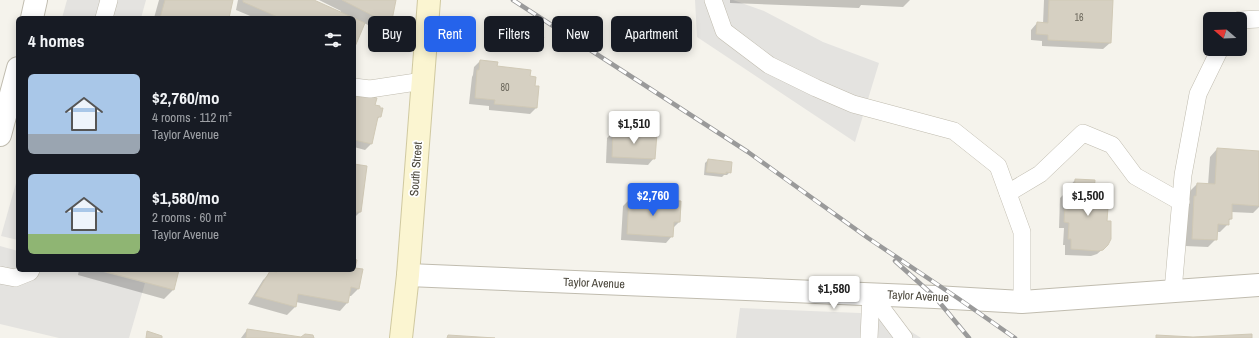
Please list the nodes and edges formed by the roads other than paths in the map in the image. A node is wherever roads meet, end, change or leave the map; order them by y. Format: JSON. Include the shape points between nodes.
{"nodes":[{"id":1,"x":36,"y":0,"type":"edge"},
{"id":2,"x":109,"y":0,"type":"edge"},
{"id":3,"x":429,"y":0,"type":"edge"},
{"id":4,"x":713,"y":0,"type":"edge"},
{"id":5,"x":32,"y":16,"type":"edge"},
{"id":6,"x":105,"y":16,"type":"edge"},
{"id":7,"x":1259,"y":19,"type":"edge"},
{"id":8,"x":1247,"y":20,"type":"edge"},
{"id":9,"x":1217,"y":56,"type":"edge"},
{"id":10,"x":16,"y":75,"type":"edge"},
{"id":11,"x":423,"y":81,"type":"junction"},
{"id":12,"x":356,"y":87,"type":"edge"},
{"id":13,"x":0,"y":135,"type":"edge"},
{"id":14,"x":1008,"y":193,"type":"junction"},
{"id":15,"x":1181,"y":202,"type":"junction"},
{"id":16,"x":30,"y":272,"type":"edge"},
{"id":17,"x":0,"y":275,"type":"edge"},
{"id":18,"x":408,"y":275,"type":"junction"},
{"id":19,"x":1259,"y":285,"type":"edge"},
{"id":20,"x":1173,"y":291,"type":"junction"},
{"id":21,"x":871,"y":294,"type":"junction"},
{"id":22,"x":1022,"y":302,"type":"junction"},
{"id":23,"x":401,"y":338,"type":"edge"},
{"id":24,"x":869,"y":338,"type":"edge"},
{"id":25,"x":904,"y":338,"type":"edge"}],
"edges":[{"from":1,"to":5,"type":"street"},
{"from":2,"to":6,"type":"lane"},
{"from":3,"to":11,"type":"street","name":"South Street"},
{"from":4,"to":14,"type":"lane","via":[[724,31],[769,65],[853,104],[954,131],[998,166]]},
{"from":7,"to":8,"type":"lane"},
{"from":9,"to":15,"type":"lane","via":[[1198,94],[1183,175]]},
{"from":10,"to":13,"type":"street"},
{"from":11,"to":12,"type":"lane","via":[[370,89]]},
{"from":11,"to":18,"type":"street","name":"South Street"},
{"from":14,"to":15,"type":"lane","via":[[1040,174],[1083,133],[1112,145],[1135,176]]},
{"from":14,"to":22,"type":"lane","via":[[1022,232]]},
{"from":15,"to":20,"type":"lane"},
{"from":16,"to":17,"type":"lane","via":[[15,278]]},
{"from":18,"to":21,"type":"street","name":"Taylor Avenue"},
{"from":18,"to":23,"type":"street","name":"South Street"},
{"from":19,"to":20,"type":"street","name":"Taylor Avenue"},
{"from":20,"to":22,"type":"street","name":"Taylor Avenue"},
{"from":21,"to":22,"type":"street","name":"Taylor Avenue"},
{"from":21,"to":24,"type":"lane"},
{"from":21,"to":25,"type":"lane"}]}
